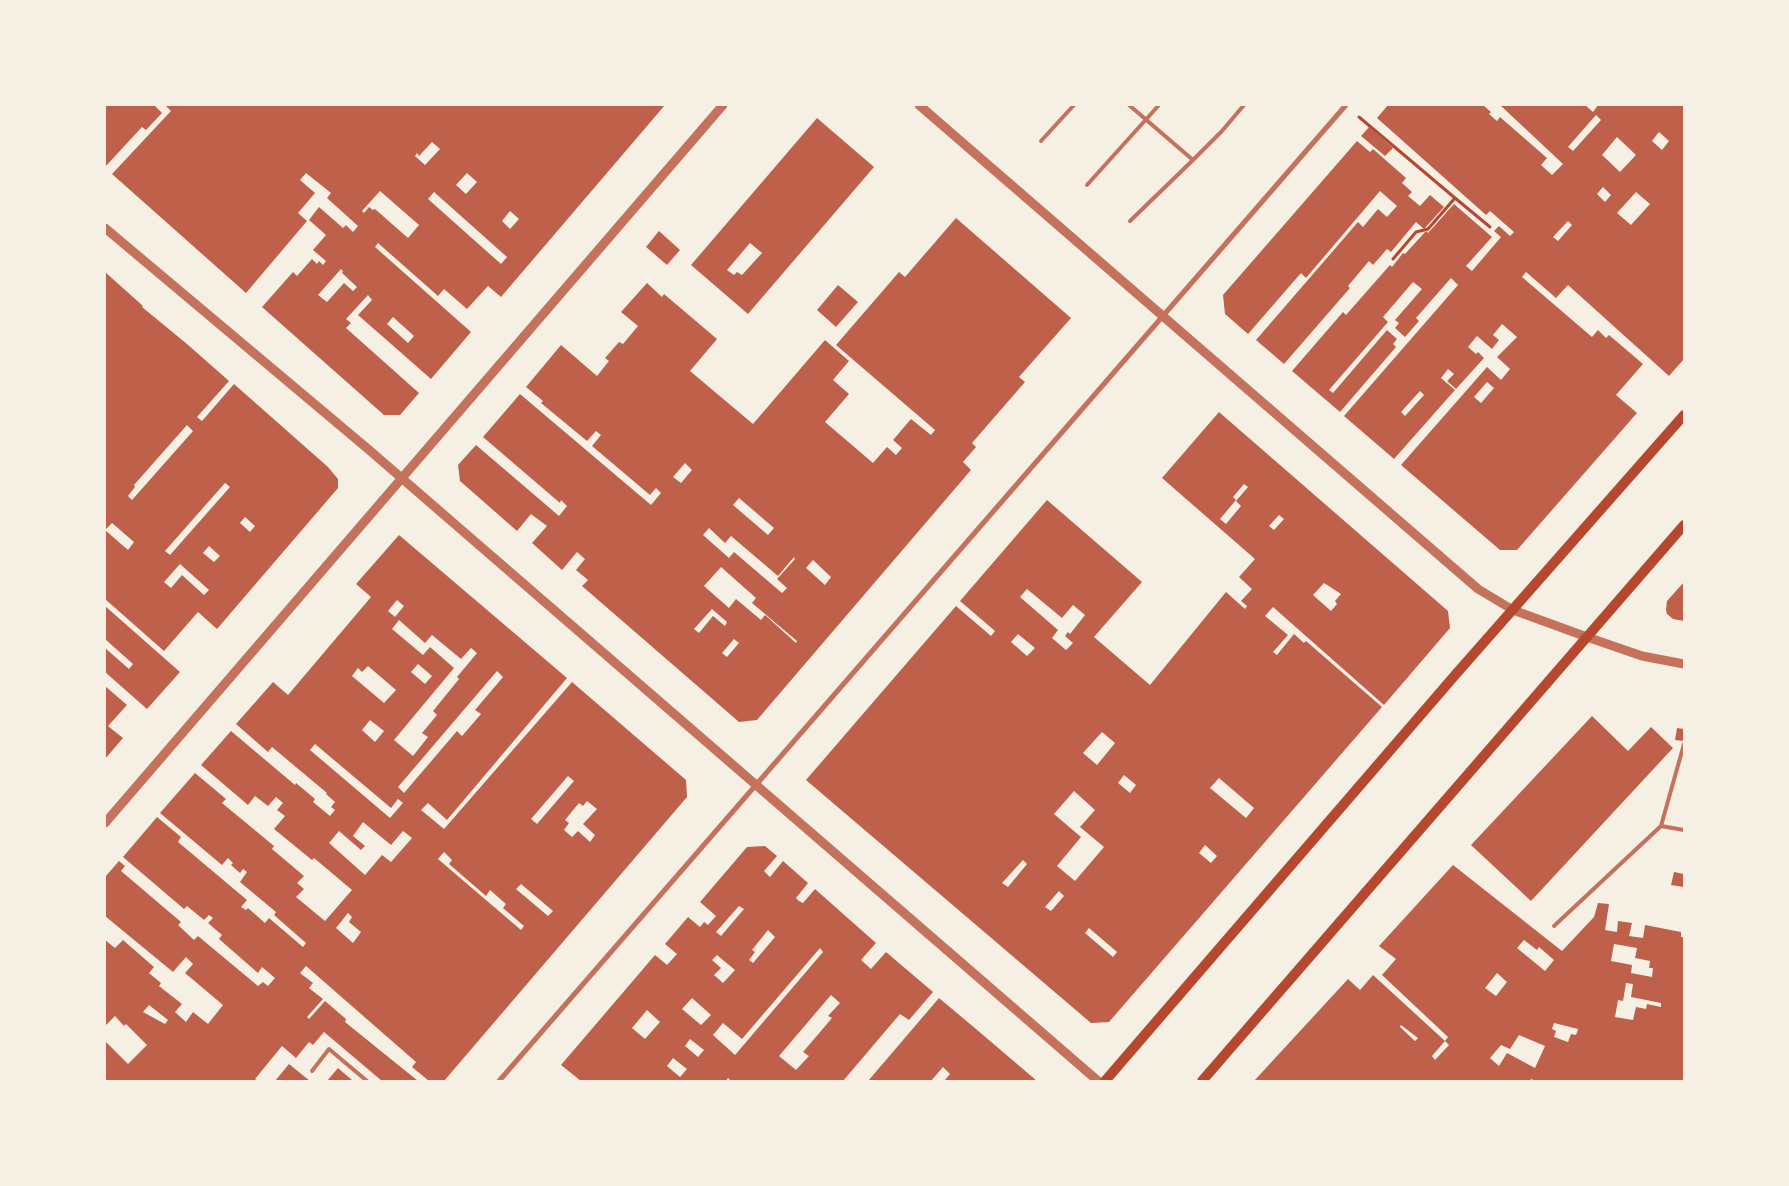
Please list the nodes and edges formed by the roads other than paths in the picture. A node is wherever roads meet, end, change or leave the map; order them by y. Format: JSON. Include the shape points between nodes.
{"nodes":[{"id":1,"x":723,"y":105,"type":"edge"},
{"id":2,"x":919,"y":105,"type":"edge"},
{"id":3,"x":1074,"y":105,"type":"edge"},
{"id":4,"x":1129,"y":105,"type":"edge"},
{"id":5,"x":1159,"y":105,"type":"edge"},
{"id":6,"x":1244,"y":105,"type":"edge"},
{"id":7,"x":1346,"y":105,"type":"edge"},
{"id":8,"x":1146,"y":119,"type":"junction"},
{"id":9,"x":1041,"y":141,"type":"dead end"},
{"id":10,"x":1193,"y":160,"type":"junction"},
{"id":11,"x":1087,"y":185,"type":"dead end"},
{"id":12,"x":1130,"y":221,"type":"dead end"},
{"id":13,"x":105,"y":228,"type":"edge"},
{"id":14,"x":1162,"y":316,"type":"junction"},
{"id":15,"x":1684,"y":415,"type":"edge"},
{"id":16,"x":402,"y":478,"type":"junction"},
{"id":17,"x":1684,"y":525,"type":"edge"},
{"id":18,"x":1513,"y":610,"type":"junction"},
{"id":19,"x":1587,"y":637,"type":"junction"},
{"id":20,"x":1684,"y":664,"type":"edge"},
{"id":21,"x":1684,"y":744,"type":"edge"},
{"id":22,"x":1683,"y":752,"type":"edge"},
{"id":23,"x":755,"y":785,"type":"junction"},
{"id":24,"x":105,"y":823,"type":"edge"},
{"id":25,"x":1661,"y":826,"type":"junction"},
{"id":26,"x":1684,"y":830,"type":"edge"},
{"id":27,"x":1554,"y":926,"type":"dead end"},
{"id":28,"x":312,"y":1072,"type":"dead end"},
{"id":29,"x":367,"y":1081,"type":"edge"},
{"id":30,"x":499,"y":1081,"type":"edge"},
{"id":31,"x":1098,"y":1081,"type":"edge"},
{"id":32,"x":1105,"y":1081,"type":"edge"},
{"id":33,"x":1202,"y":1081,"type":"edge"}],
"edges":[{"from":1,"to":16,"type":"street"},
{"from":2,"to":14,"type":"street"},
{"from":3,"to":9,"type":"lane"},
{"from":4,"to":8,"type":"lane"},
{"from":5,"to":8,"type":"lane"},
{"from":6,"to":10,"type":"lane"},
{"from":7,"to":14,"type":"street"},
{"from":8,"to":10,"type":"lane"},
{"from":8,"to":11,"type":"lane"},
{"from":10,"to":12,"type":"lane"},
{"from":13,"to":16,"type":"street"},
{"from":14,"to":18,"type":"street","via":[[1478,589]]},
{"from":14,"to":23,"type":"street"},
{"from":15,"to":18,"type":"main road"},
{"from":16,"to":23,"type":"street"},
{"from":16,"to":24,"type":"street"},
{"from":17,"to":19,"type":"main road"},
{"from":18,"to":19,"type":"street"},
{"from":18,"to":32,"type":"main road"},
{"from":19,"to":20,"type":"street","via":[[1642,656]]},
{"from":19,"to":33,"type":"main road"},
{"from":21,"to":22,"type":"lane"},
{"from":22,"to":25,"type":"lane"},
{"from":23,"to":30,"type":"street"},
{"from":23,"to":31,"type":"street"},
{"from":25,"to":26,"type":"lane"},
{"from":25,"to":27,"type":"lane"},
{"from":28,"to":29,"type":"lane","via":[[329,1049]]}]}
